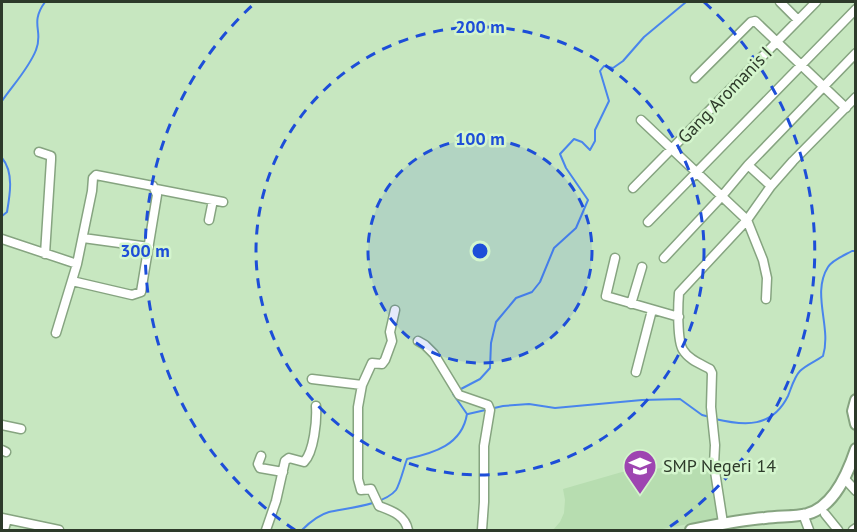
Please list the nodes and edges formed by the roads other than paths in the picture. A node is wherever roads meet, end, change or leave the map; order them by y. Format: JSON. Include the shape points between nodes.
{"nodes":[{"id":1,"x":780,"y":2,"type":"edge"},
{"id":2,"x":816,"y":2,"type":"edge"},
{"id":3,"x":855,"y":9,"type":"edge"},
{"id":4,"x":798,"y":20,"type":"junction"},
{"id":5,"x":777,"y":42,"type":"junction"},
{"id":6,"x":855,"y":53,"type":"edge"},
{"id":7,"x":801,"y":64,"type":"junction"},
{"id":8,"x":695,"y":78,"type":"dead end"},
{"id":9,"x":824,"y":86,"type":"junction"},
{"id":10,"x":855,"y":97,"type":"edge"},
{"id":11,"x":846,"y":108,"type":"junction"},
{"id":12,"x":641,"y":120,"type":"dead end"},
{"id":13,"x":672,"y":150,"type":"junction"},
{"id":14,"x":39,"y":153,"type":"dead end"},
{"id":15,"x":748,"y":165,"type":"junction"},
{"id":16,"x":697,"y":172,"type":"junction"},
{"id":17,"x":771,"y":186,"type":"junction"},
{"id":18,"x":633,"y":188,"type":"dead end"},
{"id":19,"x":156,"y":189,"type":"junction"},
{"id":20,"x":722,"y":196,"type":"junction"},
{"id":21,"x":213,"y":200,"type":"junction"},
{"id":22,"x":223,"y":202,"type":"dead end"},
{"id":23,"x":208,"y":220,"type":"dead end"},
{"id":24,"x":747,"y":220,"type":"junction"},
{"id":25,"x":648,"y":222,"type":"dead end"},
{"id":26,"x":83,"y":238,"type":"junction"},
{"id":27,"x":2,"y":239,"type":"edge"},
{"id":28,"x":149,"y":247,"type":"junction"},
{"id":29,"x":45,"y":254,"type":"junction"},
{"id":30,"x":615,"y":258,"type":"dead end"},
{"id":31,"x":664,"y":258,"type":"dead end"},
{"id":32,"x":77,"y":264,"type":"junction"},
{"id":33,"x":642,"y":267,"type":"dead end"},
{"id":34,"x":72,"y":280,"type":"junction"},
{"id":35,"x":766,"y":299,"type":"dead end"},
{"id":36,"x":631,"y":304,"type":"junction"},
{"id":37,"x":652,"y":309,"type":"junction"},
{"id":38,"x":395,"y":310,"type":"dead end"},
{"id":39,"x":679,"y":317,"type":"junction"},
{"id":40,"x":56,"y":333,"type":"dead end"},
{"id":41,"x":418,"y":341,"type":"dead end"},
{"id":42,"x":636,"y":372,"type":"dead end"},
{"id":43,"x":312,"y":379,"type":"dead end"},
{"id":44,"x":362,"y":385,"type":"junction"},
{"id":45,"x":855,"y":400,"type":"edge"},
{"id":46,"x":316,"y":406,"type":"dead end"},
{"id":47,"x":855,"y":424,"type":"edge"},
{"id":48,"x":2,"y":425,"type":"edge"},
{"id":49,"x":21,"y":429,"type":"dead end"},
{"id":50,"x":855,"y":449,"type":"edge"},
{"id":51,"x":261,"y":456,"type":"dead end"},
{"id":52,"x":283,"y":472,"type":"junction"},
{"id":53,"x":844,"y":478,"type":"junction"},
{"id":54,"x":855,"y":491,"type":"edge"},
{"id":55,"x":803,"y":514,"type":"junction"},
{"id":56,"x":825,"y":514,"type":"dead end"},
{"id":57,"x":4,"y":519,"type":"edge"},
{"id":58,"x":723,"y":524,"type":"junction"},
{"id":59,"x":697,"y":530,"type":"edge"},
{"id":60,"x":4,"y":531,"type":"edge"},
{"id":61,"x":59,"y":531,"type":"edge"},
{"id":62,"x":266,"y":531,"type":"edge"},
{"id":63,"x":408,"y":531,"type":"edge"},
{"id":64,"x":482,"y":531,"type":"edge"},
{"id":65,"x":809,"y":531,"type":"edge"},
{"id":66,"x":838,"y":531,"type":"edge"}],
"edges":[{"from":1,"to":4,"type":"street"},
{"from":2,"to":4,"type":"street","name":"Gang Aromanis I"},
{"from":3,"to":7,"type":"street"},
{"from":4,"to":5,"type":"street","name":"Gang Aromanis I"},
{"from":5,"to":7,"type":"street"},
{"from":5,"to":8,"type":"street","via":[[752,21]]},
{"from":5,"to":13,"type":"street","name":"Gang Aromanis I"},
{"from":6,"to":9,"type":"street"},
{"from":7,"to":9,"type":"street"},
{"from":7,"to":16,"type":"street"},
{"from":9,"to":11,"type":"street"},
{"from":9,"to":15,"type":"street"},
{"from":10,"to":11,"type":"street"},
{"from":11,"to":17,"type":"street"},
{"from":12,"to":13,"type":"street"},
{"from":13,"to":16,"type":"street"},
{"from":13,"to":18,"type":"street","name":"Gang Aromanis I"},
{"from":14,"to":29,"type":"street","via":[[51,156]]},
{"from":15,"to":17,"type":"street"},
{"from":15,"to":20,"type":"street"},
{"from":16,"to":20,"type":"street"},
{"from":16,"to":25,"type":"street"},
{"from":17,"to":24,"type":"street"},
{"from":19,"to":21,"type":"street"},
{"from":19,"to":26,"type":"street","via":[[96,175]]},
{"from":19,"to":28,"type":"street"},
{"from":20,"to":24,"type":"street"},
{"from":20,"to":31,"type":"street"},
{"from":21,"to":22,"type":"street"},
{"from":21,"to":23,"type":"street"},
{"from":24,"to":35,"type":"street","via":[[765,265]]},
{"from":24,"to":39,"type":"street","via":[[680,293]]},
{"from":26,"to":28,"type":"street"},
{"from":26,"to":32,"type":"street"},
{"from":27,"to":29,"type":"street"},
{"from":28,"to":34,"type":"street","via":[[143,286],[136,295]]},
{"from":29,"to":32,"type":"street"},
{"from":30,"to":36,"type":"street","via":[[606,296]]},
{"from":32,"to":34,"type":"street"},
{"from":33,"to":36,"type":"street"},
{"from":34,"to":40,"type":"street"},
{"from":36,"to":37,"type":"street"},
{"from":37,"to":39,"type":"street"},
{"from":37,"to":42,"type":"street"},
{"from":38,"to":44,"type":"street","via":[[392,341],[385,360],[372,363]]},
{"from":39,"to":58,"type":"street","via":[[682,349],[712,373],[715,474]]},
{"from":41,"to":64,"type":"street","via":[[434,354],[456,391],[488,405],[491,412],[484,446]]},
{"from":43,"to":44,"type":"street"},
{"from":44,"to":63,"type":"street","via":[[358,407],[360,489],[370,489],[376,502],[398,514]]},
{"from":45,"to":47,"type":"street"},
{"from":46,"to":52,"type":"street","via":[[306,460],[287,459]]},
{"from":48,"to":49,"type":"street"},
{"from":50,"to":53,"type":"street"},
{"from":51,"to":52,"type":"street","via":[[260,468]]},
{"from":52,"to":62,"type":"street"},
{"from":53,"to":54,"type":"street"},
{"from":53,"to":55,"type":"street","via":[[826,502]]},
{"from":55,"to":58,"type":"street"},
{"from":55,"to":65,"type":"street"},
{"from":56,"to":66,"type":"street"},
{"from":57,"to":60,"type":"street"},
{"from":57,"to":61,"type":"street"},
{"from":58,"to":59,"type":"street"}]}
